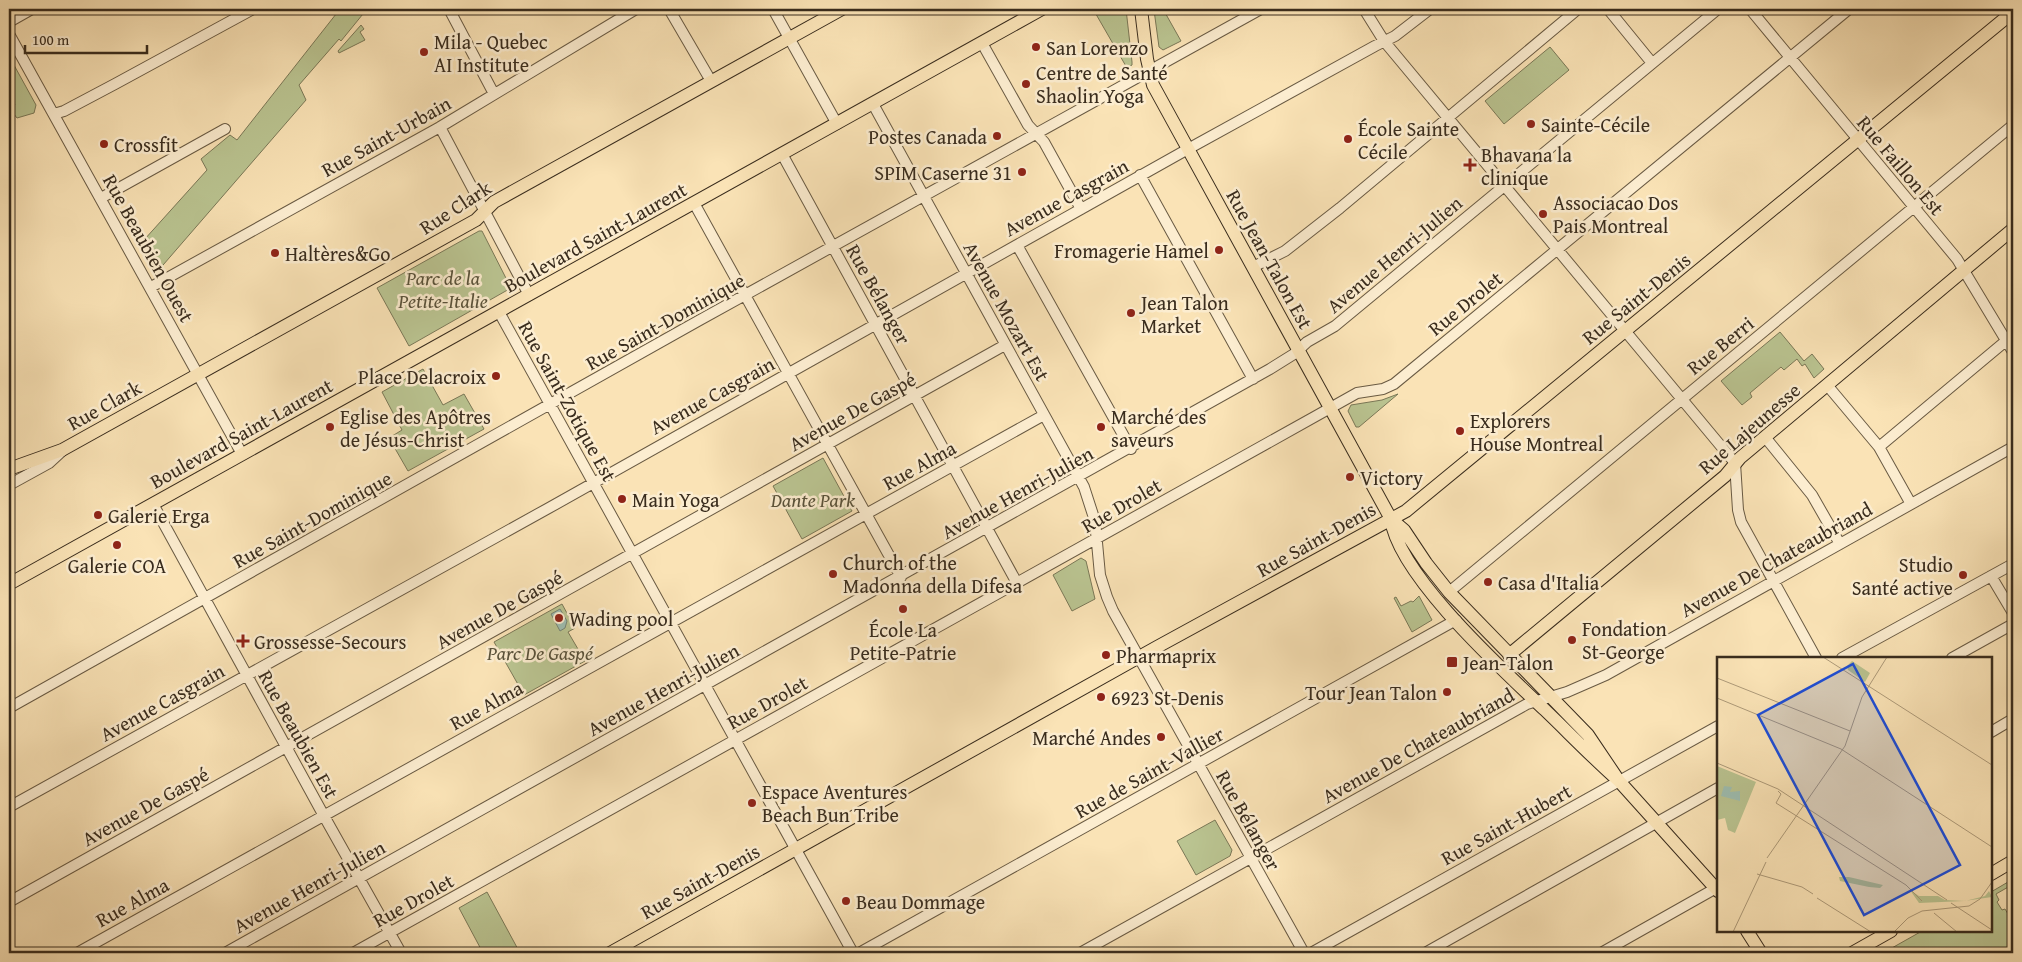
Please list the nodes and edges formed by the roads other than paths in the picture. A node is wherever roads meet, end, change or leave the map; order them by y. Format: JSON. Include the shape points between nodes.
{"nodes":[{"id":1,"x":32,"y":9,"type":"edge"},
{"id":2,"x":253,"y":9,"type":"edge"},
{"id":3,"x":636,"y":9,"type":"edge"},
{"id":4,"x":668,"y":9,"type":"edge"},
{"id":5,"x":772,"y":9,"type":"edge"},
{"id":6,"x":842,"y":9,"type":"edge"},
{"id":7,"x":1042,"y":9,"type":"edge"},
{"id":8,"x":1141,"y":9,"type":"edge"},
{"id":9,"x":1260,"y":9,"type":"edge"},
{"id":10,"x":1364,"y":9,"type":"edge"},
{"id":11,"x":1430,"y":9,"type":"edge"},
{"id":12,"x":1578,"y":9,"type":"edge"},
{"id":13,"x":1608,"y":9,"type":"edge"},
{"id":14,"x":1718,"y":9,"type":"edge"},
{"id":15,"x":1750,"y":9,"type":"edge"},
{"id":16,"x":1849,"y":9,"type":"edge"},
{"id":17,"x":454,"y":11,"type":"edge"},
{"id":18,"x":2013,"y":12,"type":"edge"},
{"id":19,"x":9,"y":22,"type":"edge"},
{"id":20,"x":9,"y":34,"type":"edge"},
{"id":21,"x":789,"y":38,"type":"junction"},
{"id":22,"x":1384,"y":41,"type":"junction"},
{"id":23,"x":982,"y":43,"type":"junction"},
{"id":24,"x":1790,"y":58,"type":"junction"},
{"id":25,"x":1652,"y":63,"type":"junction"},
{"id":26,"x":1149,"y":70,"type":"junction"},
{"id":27,"x":711,"y":82,"type":"junction"},
{"id":28,"x":494,"y":94,"type":"junction"},
{"id":29,"x":873,"y":104,"type":"junction"},
{"id":30,"x":54,"y":114,"type":"junction"},
{"id":31,"x":1447,"y":117,"type":"junction"},
{"id":32,"x":837,"y":124,"type":"junction"},
{"id":33,"x":2013,"y":125,"type":"edge"},
{"id":34,"x":440,"y":127,"type":"junction"},
{"id":35,"x":225,"y":129,"type":"dead end"},
{"id":36,"x":1036,"y":134,"type":"junction"},
{"id":37,"x":1858,"y":140,"type":"junction"},
{"id":38,"x":1188,"y":148,"type":"junction"},
{"id":39,"x":782,"y":154,"type":"junction"},
{"id":40,"x":1140,"y":176,"type":"junction"},
{"id":41,"x":1504,"y":186,"type":"junction"},
{"id":42,"x":924,"y":196,"type":"junction"},
{"id":43,"x":101,"y":198,"type":"junction"},
{"id":44,"x":694,"y":203,"type":"junction"},
{"id":45,"x":1914,"y":207,"type":"junction"},
{"id":46,"x":1081,"y":209,"type":"junction"},
{"id":47,"x":485,"y":212,"type":"junction"},
{"id":48,"x":2013,"y":229,"type":"edge"},
{"id":49,"x":1017,"y":244,"type":"junction"},
{"id":50,"x":833,"y":247,"type":"junction"},
{"id":51,"x":1557,"y":250,"type":"junction"},
{"id":52,"x":1253,"y":267,"type":"junction"},
{"id":53,"x":1964,"y":269,"type":"junction"},
{"id":54,"x":966,"y":273,"type":"junction"},
{"id":55,"x":151,"y":287,"type":"junction"},
{"id":56,"x":529,"y":295,"type":"junction"},
{"id":57,"x":745,"y":295,"type":"junction"},
{"id":58,"x":499,"y":312,"type":"junction"},
{"id":59,"x":876,"y":324,"type":"junction"},
{"id":60,"x":1625,"y":332,"type":"junction"},
{"id":61,"x":2010,"y":337,"type":"edge"},
{"id":62,"x":1005,"y":345,"type":"junction"},
{"id":63,"x":1298,"y":350,"type":"junction"},
{"id":64,"x":2013,"y":352,"type":"edge"},
{"id":65,"x":788,"y":373,"type":"junction"},
{"id":66,"x":199,"y":375,"type":"junction"},
{"id":67,"x":1253,"y":379,"type":"junction"},
{"id":68,"x":1827,"y":385,"type":"junction"},
{"id":69,"x":915,"y":396,"type":"junction"},
{"id":70,"x":1682,"y":398,"type":"junction"},
{"id":71,"x":550,"y":405,"type":"junction"},
{"id":72,"x":1330,"y":409,"type":"junction"},
{"id":73,"x":1044,"y":415,"type":"junction"},
{"id":74,"x":1765,"y":437,"type":"junction"},
{"id":75,"x":828,"y":444,"type":"junction"},
{"id":76,"x":2013,"y":447,"type":"edge"},
{"id":77,"x":1131,"y":448,"type":"junction"},
{"id":78,"x":1879,"y":448,"type":"junction"},
{"id":79,"x":62,"y":450,"type":"junction"},
{"id":80,"x":242,"y":454,"type":"junction"},
{"id":81,"x":1735,"y":463,"type":"junction"},
{"id":82,"x":953,"y":466,"type":"junction"},
{"id":83,"x":9,"y":469,"type":"edge"},
{"id":84,"x":1079,"y":477,"type":"junction"},
{"id":85,"x":592,"y":482,"type":"junction"},
{"id":86,"x":9,"y":484,"type":"edge"},
{"id":87,"x":153,"y":504,"type":"junction"},
{"id":88,"x":1911,"y":504,"type":"junction"},
{"id":89,"x":866,"y":514,"type":"junction"},
{"id":90,"x":1391,"y":519,"type":"junction"},
{"id":91,"x":988,"y":528,"type":"junction"},
{"id":92,"x":1096,"y":539,"type":"junction"},
{"id":93,"x":1840,"y":544,"type":"junction"},
{"id":94,"x":632,"y":554,"type":"junction"},
{"id":95,"x":2013,"y":564,"type":"edge"},
{"id":96,"x":1992,"y":576,"type":"junction"},
{"id":97,"x":901,"y":577,"type":"junction"},
{"id":98,"x":1773,"y":581,"type":"junction"},
{"id":99,"x":1018,"y":583,"type":"junction"},
{"id":100,"x":9,"y":584,"type":"edge"},
{"id":101,"x":1449,"y":592,"type":"junction"},
{"id":102,"x":204,"y":599,"type":"junction"},
{"id":103,"x":2013,"y":613,"type":"edge"},
{"id":104,"x":1456,"y":620,"type":"junction"},
{"id":105,"x":670,"y":623,"type":"junction"},
{"id":106,"x":2013,"y":624,"type":"edge"},
{"id":107,"x":1509,"y":656,"type":"junction"},
{"id":108,"x":1815,"y":657,"type":"edge"},
{"id":109,"x":1844,"y":657,"type":"edge"},
{"id":110,"x":1954,"y":657,"type":"edge"},
{"id":111,"x":1139,"y":658,"type":"junction"},
{"id":112,"x":247,"y":675,"type":"junction"},
{"id":113,"x":705,"y":686,"type":"junction"},
{"id":114,"x":1551,"y":697,"type":"junction"},
{"id":115,"x":1536,"y":701,"type":"junction"},
{"id":116,"x":9,"y":708,"type":"edge"},
{"id":117,"x":2013,"y":719,"type":"edge"},
{"id":118,"x":1717,"y":727,"type":"edge"},
{"id":119,"x":1992,"y":731,"type":"edge"},
{"id":120,"x":735,"y":740,"type":"junction"},
{"id":121,"x":286,"y":748,"type":"junction"},
{"id":122,"x":1198,"y":764,"type":"junction"},
{"id":123,"x":1620,"y":781,"type":"junction"},
{"id":124,"x":1717,"y":789,"type":"edge"},
{"id":125,"x":9,"y":807,"type":"edge"},
{"id":126,"x":324,"y":816,"type":"junction"},
{"id":127,"x":1658,"y":822,"type":"junction"},
{"id":128,"x":795,"y":849,"type":"junction"},
{"id":129,"x":1251,"y":857,"type":"junction"},
{"id":130,"x":2013,"y":861,"type":"edge"},
{"id":131,"x":1992,"y":873,"type":"edge"},
{"id":132,"x":359,"y":879,"type":"junction"},
{"id":133,"x":1717,"y":887,"type":"edge"},
{"id":134,"x":1717,"y":889,"type":"edge"},
{"id":135,"x":9,"y":902,"type":"edge"},
{"id":136,"x":1748,"y":932,"type":"edge"},
{"id":137,"x":1890,"y":932,"type":"edge"},
{"id":138,"x":390,"y":933,"type":"junction"},
{"id":139,"x":77,"y":953,"type":"edge"},
{"id":140,"x":225,"y":953,"type":"edge"},
{"id":141,"x":353,"y":953,"type":"edge"},
{"id":142,"x":401,"y":953,"type":"edge"},
{"id":143,"x":610,"y":953,"type":"edge"},
{"id":144,"x":853,"y":953,"type":"edge"},
{"id":145,"x":859,"y":953,"type":"edge"},
{"id":146,"x":1080,"y":953,"type":"edge"},
{"id":147,"x":1304,"y":953,"type":"edge"},
{"id":148,"x":1311,"y":953,"type":"edge"},
{"id":149,"x":1425,"y":953,"type":"edge"},
{"id":150,"x":1601,"y":953,"type":"edge"},
{"id":151,"x":1761,"y":953,"type":"edge"},
{"id":152,"x":1852,"y":953,"type":"edge"}],
"edges":[{"from":1,"to":19,"type":"street"},
{"from":2,"to":30,"type":"street"},
{"from":3,"to":28,"type":"street","name":"Rue Saint-Urbain"},
{"from":4,"to":27,"type":"street"},
{"from":5,"to":21,"type":"street"},
{"from":6,"to":21,"type":"main road","name":"Rue Clark"},
{"from":7,"to":23,"type":"main road","name":"Boulevard Saint-Laurent"},
{"from":8,"to":26,"type":"main road","name":"Rue Jean-Talon Est"},
{"from":9,"to":26,"type":"street","name":"Rue Saint-Dominique"},
{"from":10,"to":22,"type":"street"},
{"from":11,"to":22,"type":"street","name":"Avenue Casgrain"},
{"from":12,"to":31,"type":"street"},
{"from":13,"to":25,"type":"street"},
{"from":14,"to":25,"type":"street","name":"Avenue Henri-Julien"},
{"from":15,"to":24,"type":"street","name":"Rue Faillon Est"},
{"from":16,"to":24,"type":"street","name":"Rue Drolet"},
{"from":17,"to":28,"type":"street"},
{"from":18,"to":37,"type":"main road","name":"Rue Saint-Denis"},
{"from":20,"to":30,"type":"street","name":"Rue Beaubien Ouest"},
{"from":21,"to":27,"type":"main road","name":"Rue Clark"},
{"from":21,"to":32,"type":"street"},
{"from":22,"to":31,"type":"street"},
{"from":22,"to":38,"type":"street","name":"Avenue Casgrain"},
{"from":23,"to":29,"type":"main road","name":"Boulevard Saint-Laurent"},
{"from":23,"to":36,"type":"street"},
{"from":24,"to":37,"type":"street","name":"Rue Faillon Est"},
{"from":24,"to":51,"type":"street","name":"Rue Drolet"},
{"from":25,"to":41,"type":"street","name":"Avenue Henri-Julien"},
{"from":26,"to":36,"type":"street","name":"Rue Saint-Dominique"},
{"from":26,"to":38,"type":"main road","name":"Rue Jean-Talon Est","via":[[1153,85]]},
{"from":27,"to":47,"type":"main road","name":"Rue Clark","via":[[494,202]]},
{"from":28,"to":34,"type":"street","name":"Rue Saint-Urbain"},
{"from":29,"to":32,"type":"main road","name":"Boulevard Saint-Laurent"},
{"from":29,"to":42,"type":"street","name":"Avenue Mozart Est"},
{"from":30,"to":43,"type":"street","name":"Rue Beaubien Ouest"},
{"from":31,"to":41,"type":"street"},
{"from":31,"to":52,"type":"street","via":[[1285,251]]},
{"from":32,"to":39,"type":"main road","name":"Boulevard Saint-Laurent"},
{"from":33,"to":45,"type":"street","name":"Rue Berri"},
{"from":34,"to":47,"type":"street"},
{"from":34,"to":55,"type":"street","name":"Rue Saint-Urbain"},
{"from":35,"to":43,"type":"street"},
{"from":36,"to":42,"type":"street","name":"Rue Saint-Dominique"},
{"from":36,"to":46,"type":"street","via":[[1044,142]]},
{"from":37,"to":45,"type":"street","name":"Rue Faillon Est"},
{"from":37,"to":60,"type":"main road","name":"Rue Saint-Denis"},
{"from":38,"to":40,"type":"street","name":"Avenue Casgrain"},
{"from":38,"to":52,"type":"main road","name":"Rue Jean-Talon Est"},
{"from":39,"to":44,"type":"main road","name":"Boulevard Saint-Laurent"},
{"from":39,"to":50,"type":"street","name":"Rue Bélanger"},
{"from":40,"to":46,"type":"street","name":"Avenue Casgrain"},
{"from":40,"to":67,"type":"street"},
{"from":41,"to":51,"type":"street"},
{"from":41,"to":63,"type":"street","name":"Avenue Henri-Julien","via":[[1335,326]]},
{"from":42,"to":50,"type":"street","name":"Rue Saint-Dominique"},
{"from":42,"to":54,"type":"street","name":"Avenue Mozart Est"},
{"from":43,"to":55,"type":"street","name":"Rue Beaubien Ouest"},
{"from":44,"to":56,"type":"main road","name":"Boulevard Saint-Laurent"},
{"from":44,"to":57,"type":"street"},
{"from":45,"to":53,"type":"street","name":"Rue Faillon Est"},
{"from":45,"to":70,"type":"street","name":"Rue Berri"},
{"from":46,"to":49,"type":"street","name":"Avenue Casgrain"},
{"from":47,"to":56,"type":"street"},
{"from":47,"to":66,"type":"main road","name":"Rue Clark"},
{"from":48,"to":53,"type":"main road","name":"Rue Lajeunesse"},
{"from":49,"to":54,"type":"street","name":"Avenue Casgrain"},
{"from":49,"to":77,"type":"street"},
{"from":50,"to":57,"type":"street","name":"Rue Saint-Dominique"},
{"from":50,"to":59,"type":"street","name":"Rue Bélanger"},
{"from":51,"to":60,"type":"street"},
{"from":51,"to":72,"type":"street","name":"Rue Drolet","via":[[1394,384],[1357,393]]},
{"from":52,"to":63,"type":"main road","name":"Rue Jean-Talon Est"},
{"from":53,"to":61,"type":"street","name":"Rue Faillon Est"},
{"from":53,"to":68,"type":"main road","name":"Rue Lajeunesse"},
{"from":54,"to":59,"type":"street","name":"Avenue Casgrain"},
{"from":54,"to":62,"type":"street","name":"Avenue Mozart Est"},
{"from":55,"to":66,"type":"street","name":"Rue Beaubien Ouest"},
{"from":56,"to":58,"type":"main road","name":"Boulevard Saint-Laurent"},
{"from":57,"to":65,"type":"street"},
{"from":57,"to":71,"type":"street","name":"Rue Saint-Dominique"},
{"from":58,"to":71,"type":"street","name":"Rue Saint-Zotique Est"},
{"from":58,"to":80,"type":"main road","name":"Boulevard Saint-Laurent"},
{"from":59,"to":65,"type":"street","name":"Avenue Casgrain"},
{"from":59,"to":69,"type":"street","name":"Rue Bélanger"},
{"from":60,"to":70,"type":"street"},
{"from":60,"to":90,"type":"main road","name":"Rue Saint-Denis","via":[[1424,497]]},
{"from":61,"to":64,"type":"street","name":"Rue Faillon Est"},
{"from":61,"to":78,"type":"street"},
{"from":62,"to":69,"type":"street","name":"Avenue De Gaspé"},
{"from":62,"to":73,"type":"street","name":"Avenue Mozart Est"},
{"from":63,"to":67,"type":"street","name":"Avenue Henri-Julien"},
{"from":63,"to":72,"type":"main road","name":"Rue Jean-Talon Est"},
{"from":65,"to":75,"type":"street"},
{"from":65,"to":85,"type":"street","name":"Avenue Casgrain"},
{"from":66,"to":79,"type":"main road","name":"Rue Clark"},
{"from":66,"to":80,"type":"street","name":"Rue Beaubien Ouest"},
{"from":67,"to":77,"type":"street","name":"Avenue Henri-Julien"},
{"from":68,"to":74,"type":"main road","name":"Rue Lajeunesse"},
{"from":68,"to":78,"type":"street"},
{"from":69,"to":75,"type":"street","name":"Avenue De Gaspé"},
{"from":69,"to":82,"type":"street","name":"Rue Bélanger"},
{"from":70,"to":81,"type":"street"},
{"from":70,"to":101,"type":"street","name":"Rue Berri"},
{"from":71,"to":85,"type":"street","name":"Rue Saint-Zotique Est"},
{"from":71,"to":102,"type":"street","name":"Rue Saint-Dominique"},
{"from":72,"to":90,"type":"main road","name":"Rue Jean-Talon Est"},
{"from":72,"to":92,"type":"street","name":"Rue Drolet"},
{"from":73,"to":82,"type":"street","name":"Rue Alma"},
{"from":73,"to":84,"type":"street","name":"Avenue Mozart Est"},
{"from":74,"to":81,"type":"main road","name":"Rue Lajeunesse"},
{"from":74,"to":93,"type":"street","via":[[1812,494]]},
{"from":75,"to":89,"type":"street"},
{"from":75,"to":94,"type":"street","name":"Avenue De Gaspé"},
{"from":76,"to":88,"type":"street","name":"Avenue De Chateaubriand"},
{"from":77,"to":84,"type":"street","name":"Avenue Henri-Julien"},
{"from":78,"to":88,"type":"street"},
{"from":79,"to":83,"type":"main road","name":"Rue Clark"},
{"from":79,"to":86,"type":"street","name":"Rue Clark","via":[[49,463]]},
{"from":80,"to":87,"type":"main road","name":"Boulevard Saint-Laurent"},
{"from":81,"to":98,"type":"street","via":[[1740,519]]},
{"from":81,"to":107,"type":"main road","name":"Rue Lajeunesse","via":[[1725,476]]},
{"from":82,"to":89,"type":"street","name":"Rue Alma"},
{"from":82,"to":91,"type":"street","name":"Rue Bélanger"},
{"from":84,"to":91,"type":"street","name":"Avenue Henri-Julien"},
{"from":84,"to":92,"type":"street","name":"Avenue Mozart Est","via":[[1092,510]]},
{"from":85,"to":94,"type":"street","name":"Rue Saint-Zotique Est"},
{"from":85,"to":112,"type":"street","name":"Avenue Casgrain"},
{"from":87,"to":100,"type":"main road","name":"Boulevard Saint-Laurent"},
{"from":87,"to":102,"type":"street","name":"Rue Beaubien Est"},
{"from":88,"to":93,"type":"street","name":"Avenue De Chateaubriand"},
{"from":89,"to":97,"type":"street"},
{"from":89,"to":105,"type":"street","name":"Rue Alma"},
{"from":90,"to":101,"type":"main road","name":"Rue Jean-Talon Est","via":[[1404,530]]},
{"from":90,"to":104,"type":"main road","name":"Rue Jean-Talon Est","via":[[1393,531],[1420,578]]},
{"from":90,"to":111,"type":"main road","name":"Rue Saint-Denis"},
{"from":91,"to":97,"type":"street","name":"Avenue Henri-Julien"},
{"from":91,"to":99,"type":"street","name":"Rue Bélanger"},
{"from":92,"to":99,"type":"street","name":"Rue Drolet"},
{"from":92,"to":111,"type":"street","name":"Rue Bélanger","via":[[1098,565],[1107,597]]},
{"from":93,"to":98,"type":"street","name":"Avenue De Chateaubriand"},
{"from":94,"to":105,"type":"street","name":"Rue Saint-Zotique Est"},
{"from":94,"to":121,"type":"street","name":"Avenue De Gaspé"},
{"from":95,"to":96,"type":"street"},
{"from":96,"to":103,"type":"street"},
{"from":96,"to":109,"type":"street"},
{"from":97,"to":113,"type":"street","name":"Avenue Henri-Julien"},
{"from":98,"to":108,"type":"street"},
{"from":98,"to":114,"type":"street","name":"Avenue De Chateaubriand","via":[[1606,674]]},
{"from":99,"to":120,"type":"street","name":"Rue Drolet"},
{"from":101,"to":107,"type":"main road","name":"Rue Jean-Talon Est"},
{"from":102,"to":112,"type":"street","name":"Rue Beaubien Est"},
{"from":102,"to":116,"type":"street","name":"Rue Saint-Dominique"},
{"from":104,"to":115,"type":"main road","name":"Rue Jean-Talon Est"},
{"from":104,"to":122,"type":"street","name":"Rue de Saint-Vallier"},
{"from":105,"to":113,"type":"street","name":"Rue Saint-Zotique Est"},
{"from":105,"to":126,"type":"street","name":"Rue Alma"},
{"from":106,"to":110,"type":"street"},
{"from":107,"to":114,"type":"main road","name":"Rue Jean-Talon Est"},
{"from":111,"to":122,"type":"street","name":"Rue Bélanger"},
{"from":111,"to":128,"type":"main road","name":"Rue Saint-Denis"},
{"from":112,"to":121,"type":"street","name":"Rue Beaubien Est"},
{"from":112,"to":125,"type":"street","name":"Avenue Casgrain"},
{"from":113,"to":120,"type":"street","name":"Rue Saint-Zotique Est"},
{"from":113,"to":132,"type":"street","name":"Avenue Henri-Julien"},
{"from":114,"to":115,"type":"street","name":"Avenue De Chateaubriand"},
{"from":114,"to":123,"type":"main road","name":"Rue Jean-Talon Est","via":[[1588,736]]},
{"from":115,"to":123,"type":"main road","name":"Rue Jean-Talon Est"},
{"from":115,"to":129,"type":"street","name":"Avenue De Chateaubriand"},
{"from":117,"to":119,"type":"street"},
{"from":118,"to":123,"type":"street","name":"Rue Saint-Hubert"},
{"from":120,"to":128,"type":"street","name":"Rue Saint-Zotique Est"},
{"from":120,"to":138,"type":"street","name":"Rue Drolet"},
{"from":121,"to":126,"type":"street","name":"Rue Beaubien Est"},
{"from":121,"to":135,"type":"street","name":"Avenue De Gaspé"},
{"from":122,"to":129,"type":"street","name":"Rue Bélanger"},
{"from":122,"to":145,"type":"street","name":"Rue de Saint-Vallier"},
{"from":123,"to":127,"type":"main road","name":"Rue Jean-Talon Est"},
{"from":123,"to":148,"type":"street","name":"Rue Saint-Hubert"},
{"from":124,"to":127,"type":"street"},
{"from":126,"to":132,"type":"street","name":"Rue Beaubien Est"},
{"from":126,"to":139,"type":"street","name":"Rue Alma"},
{"from":127,"to":133,"type":"main road","name":"Rue Jean-Talon Est"},
{"from":127,"to":149,"type":"street"},
{"from":128,"to":143,"type":"main road","name":"Rue Saint-Denis"},
{"from":128,"to":144,"type":"street","name":"Rue Saint-Zotique Est"},
{"from":129,"to":146,"type":"street","name":"Avenue De Chateaubriand"},
{"from":129,"to":147,"type":"street","name":"Rue Bélanger"},
{"from":130,"to":131,"type":"main road"},
{"from":132,"to":138,"type":"street","name":"Rue Beaubien Est"},
{"from":132,"to":140,"type":"street","name":"Avenue Henri-Julien"},
{"from":134,"to":150,"type":"street"},
{"from":136,"to":151,"type":"main road"},
{"from":137,"to":152,"type":"main road"},
{"from":138,"to":141,"type":"street","name":"Rue Drolet"},
{"from":138,"to":142,"type":"street","name":"Rue Beaubien Est"}]}
